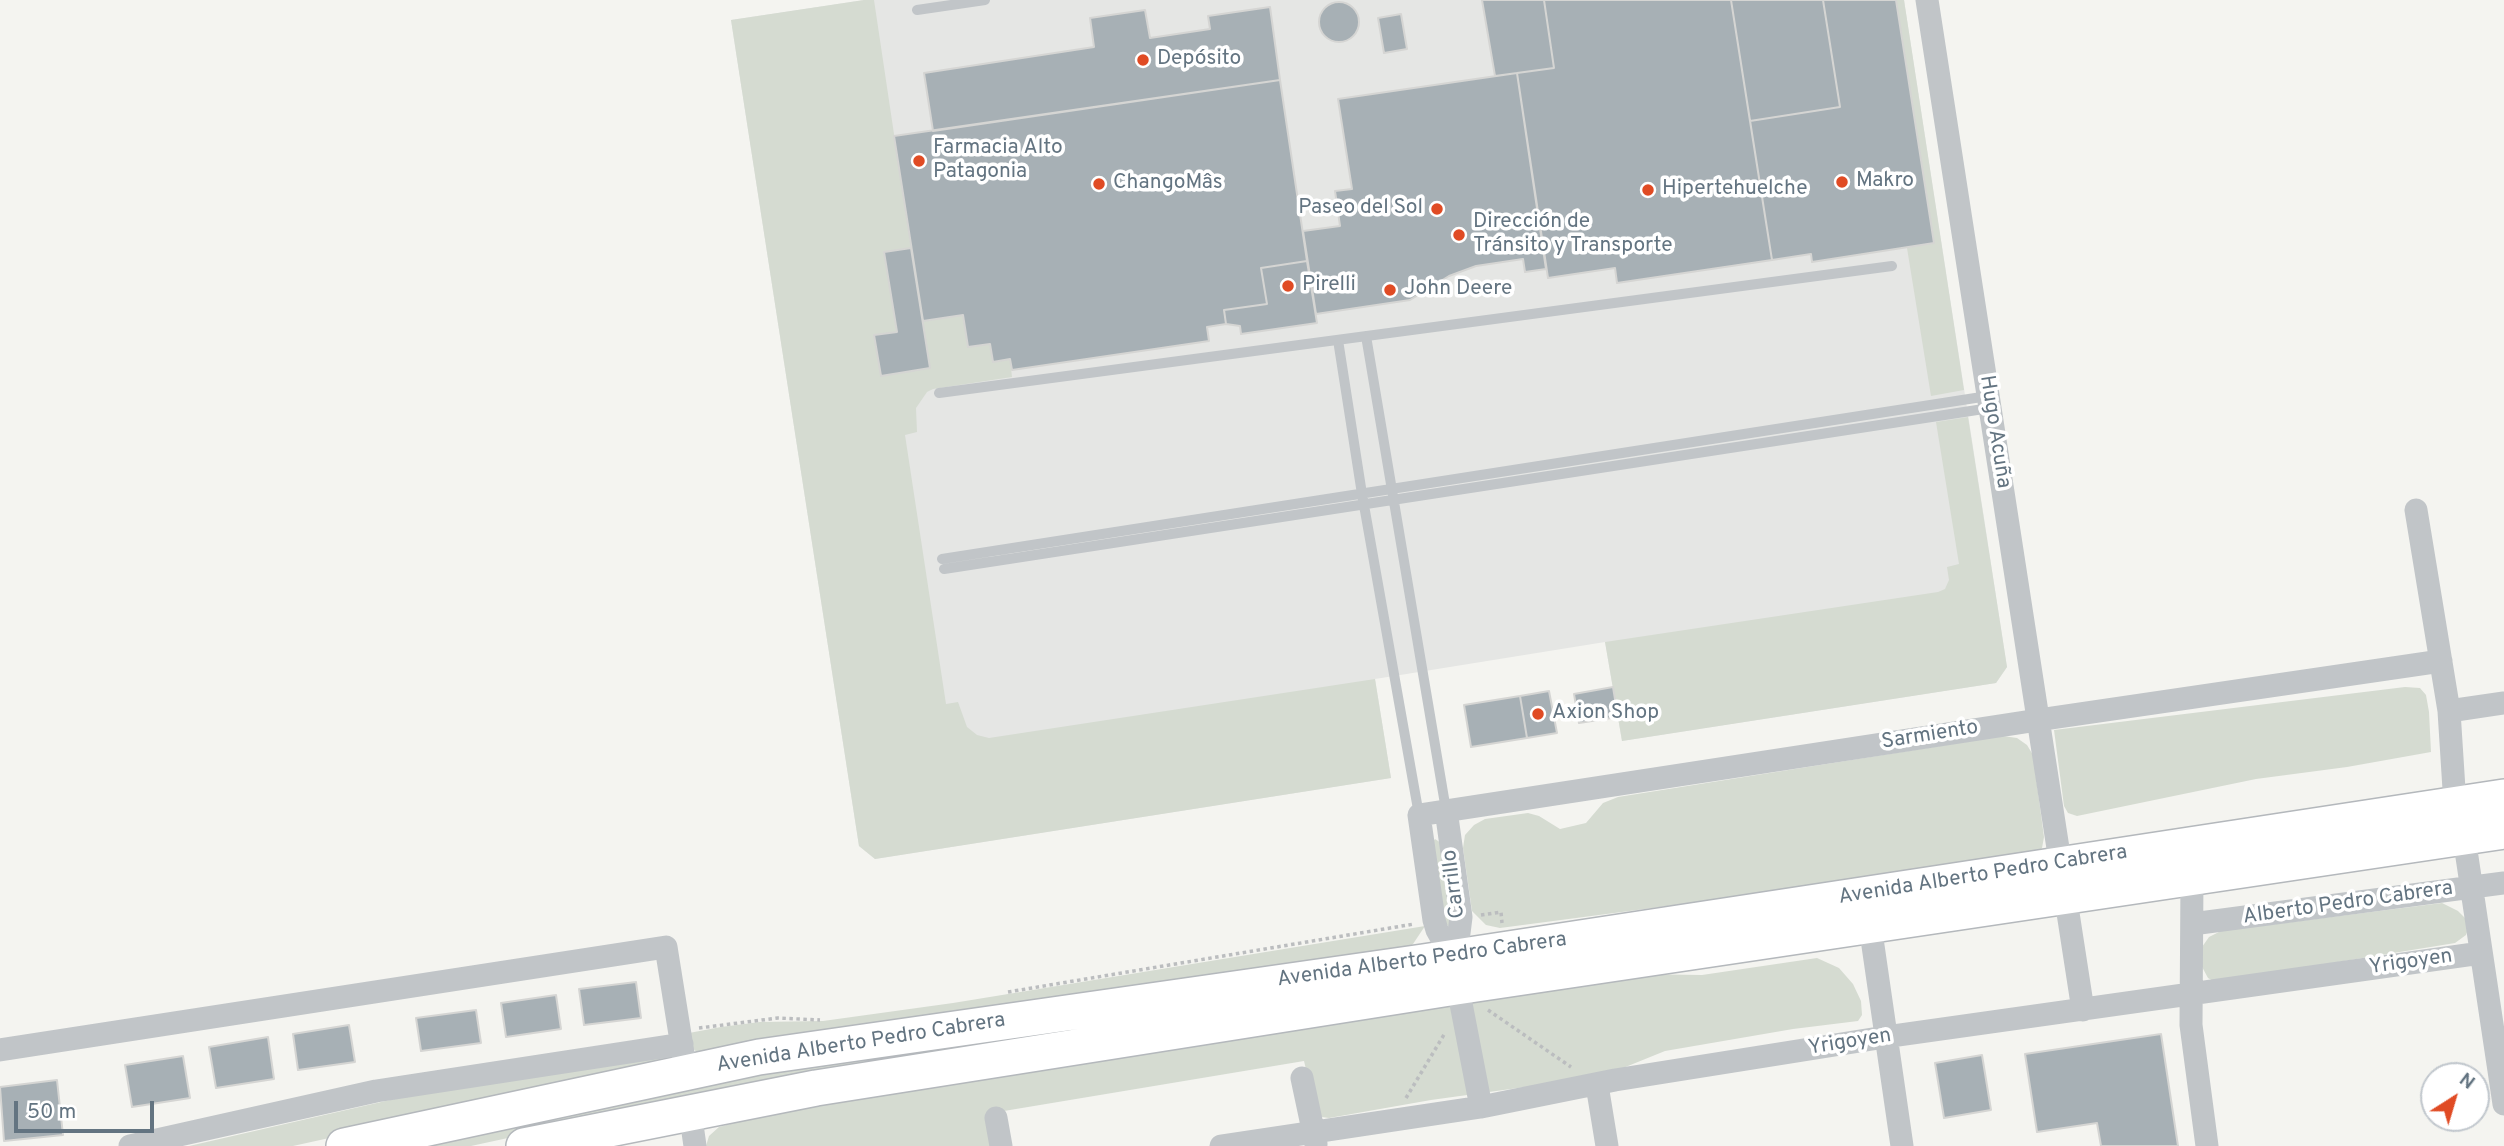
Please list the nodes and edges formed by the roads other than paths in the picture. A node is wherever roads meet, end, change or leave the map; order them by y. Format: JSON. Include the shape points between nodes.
{"nodes":[{"id":1,"x":985,"y":0,"type":"edge"},
{"id":2,"x":1927,"y":0,"type":"edge"},
{"id":3,"x":917,"y":10,"type":"dead end"},
{"id":4,"x":1892,"y":266,"type":"dead end"},
{"id":5,"x":1366,"y":336,"type":"junction"},
{"id":6,"x":1338,"y":340,"type":"junction"},
{"id":7,"x":939,"y":393,"type":"dead end"},
{"id":8,"x":1989,"y":402,"type":"junction"},
{"id":9,"x":1392,"y":494,"type":"junction"},
{"id":10,"x":1363,"y":499,"type":"junction"},
{"id":11,"x":2416,"y":510,"type":"dead end"},
{"id":12,"x":943,"y":564,"type":"dead end"},
{"id":13,"x":2441,"y":661,"type":"junction"},
{"id":14,"x":2504,"y":703,"type":"edge"},
{"id":15,"x":2449,"y":711,"type":"junction"},
{"id":16,"x":2038,"y":720,"type":"junction"},
{"id":17,"x":2504,"y":797,"type":"edge"},
{"id":18,"x":1446,"y":810,"type":"junction"},
{"id":19,"x":1419,"y":815,"type":"junction"},
{"id":20,"x":2459,"y":821,"type":"junction"},
{"id":21,"x":2504,"y":831,"type":"edge"},
{"id":22,"x":2192,"y":878,"type":"junction"},
{"id":23,"x":2063,"y":880,"type":"junction"},
{"id":24,"x":2504,"y":883,"type":"edge"},
{"id":25,"x":2472,"y":887,"type":"junction"},
{"id":26,"x":1870,"y":925,"type":"junction"},
{"id":27,"x":2192,"y":925,"type":"junction"},
{"id":28,"x":2481,"y":953,"type":"junction"},
{"id":29,"x":1456,"y":985,"type":"junction"},
{"id":30,"x":2191,"y":994,"type":"junction"},
{"id":31,"x":2083,"y":1010,"type":"junction"},
{"id":32,"x":1885,"y":1037,"type":"junction"},
{"id":33,"x":683,"y":1050,"type":"junction"},
{"id":34,"x":0,"y":1051,"type":"edge"},
{"id":35,"x":1302,"y":1078,"type":"dead end"},
{"id":36,"x":1597,"y":1085,"type":"junction"},
{"id":37,"x":2504,"y":1104,"type":"edge"},
{"id":38,"x":1481,"y":1107,"type":"junction"},
{"id":39,"x":690,"y":1111,"type":"junction"},
{"id":40,"x":996,"y":1118,"type":"dead end"},
{"id":41,"x":1315,"y":1139,"type":"edge"},
{"id":42,"x":130,"y":1146,"type":"edge"},
{"id":43,"x":344,"y":1146,"type":"edge"},
{"id":44,"x":524,"y":1146,"type":"edge"},
{"id":45,"x":695,"y":1146,"type":"edge"},
{"id":46,"x":1000,"y":1146,"type":"edge"},
{"id":47,"x":1221,"y":1146,"type":"edge"},
{"id":48,"x":1607,"y":1146,"type":"edge"},
{"id":49,"x":1902,"y":1146,"type":"edge"},
{"id":50,"x":2207,"y":1146,"type":"edge"}],
"edges":[{"from":1,"to":3,"type":"lane"},
{"from":2,"to":8,"type":"street","name":"Hugo Acuña"},
{"from":4,"to":5,"type":"lane"},
{"from":5,"to":6,"type":"lane"},
{"from":5,"to":9,"type":"lane"},
{"from":6,"to":7,"type":"lane"},
{"from":6,"to":10,"type":"lane"},
{"from":8,"to":9,"type":"lane"},
{"from":8,"to":16,"type":"street","name":"Hugo Acuña"},
{"from":9,"to":10,"type":"lane"},
{"from":9,"to":18,"type":"lane"},
{"from":10,"to":12,"type":"lane"},
{"from":10,"to":19,"type":"lane"},
{"from":11,"to":13,"type":"street"},
{"from":13,"to":15,"type":"street"},
{"from":13,"to":16,"type":"street","name":"Sarmiento"},
{"from":14,"to":15,"type":"street"},
{"from":15,"to":20,"type":"street"},
{"from":16,"to":18,"type":"street","name":"Sarmiento"},
{"from":16,"to":23,"type":"street","name":"Hugo Acuña"},
{"from":17,"to":20,"type":"main road","name":"Avenida Alberto Pedro Cabrera"},
{"from":18,"to":19,"type":"street","name":"Sarmiento"},
{"from":18,"to":29,"type":"street","name":"Carrillo","via":[[1461,917]]},
{"from":19,"to":29,"type":"street","name":"Carrillo","via":[[1434,920]]},
{"from":20,"to":21,"type":"main road","name":"Avenida Alberto Pedro Cabrera"},
{"from":20,"to":22,"type":"main road","name":"Avenida Alberto Pedro Cabrera"},
{"from":20,"to":23,"type":"main road","name":"Avenida Alberto Pedro Cabrera"},
{"from":20,"to":25,"type":"street"},
{"from":22,"to":23,"type":"main road","name":"Avenida Alberto Pedro Cabrera"},
{"from":22,"to":27,"type":"street"},
{"from":23,"to":26,"type":"main road","name":"Avenida Alberto Pedro Cabrera"},
{"from":23,"to":29,"type":"main road","name":"Avenida Alberto Pedro Cabrera","via":[[1507,949]]},
{"from":23,"to":31,"type":"street","name":"Hugo Acuña"},
{"from":24,"to":25,"type":"street","name":"Alberto Pedro Cabrera"},
{"from":25,"to":27,"type":"street","name":"Alberto Pedro Cabrera"},
{"from":25,"to":28,"type":"street"},
{"from":26,"to":29,"type":"main road","name":"Avenida Alberto Pedro Cabrera"},
{"from":26,"to":32,"type":"street"},
{"from":27,"to":30,"type":"street"},
{"from":28,"to":30,"type":"street","name":"Yrigoyen"},
{"from":28,"to":37,"type":"street"},
{"from":29,"to":33,"type":"main road","name":"Avenida Alberto Pedro Cabrera","via":[[759,1057]]},
{"from":29,"to":38,"type":"street"},
{"from":29,"to":39,"type":"main road","name":"Avenida Alberto Pedro Cabrera"},
{"from":30,"to":31,"type":"street","name":"Yrigoyen"},
{"from":30,"to":50,"type":"street"},
{"from":31,"to":32,"type":"street","name":"Yrigoyen"},
{"from":32,"to":36,"type":"street","name":"Yrigoyen"},
{"from":32,"to":49,"type":"street"},
{"from":33,"to":34,"type":"street","via":[[666,947]]},
{"from":33,"to":42,"type":"street","via":[[376,1091]]},
{"from":33,"to":43,"type":"main road","name":"Avenida Alberto Pedro Cabrera"},
{"from":35,"to":41,"type":"street"},
{"from":36,"to":38,"type":"street","name":"Yrigoyen"},
{"from":36,"to":48,"type":"street"},
{"from":38,"to":41,"type":"street","name":"Yrigoyen"},
{"from":39,"to":44,"type":"main road","name":"Avenida Alberto Pedro Cabrera"},
{"from":39,"to":45,"type":"street"},
{"from":40,"to":46,"type":"street"},
{"from":41,"to":47,"type":"street","name":"Yrigoyen"}]}
